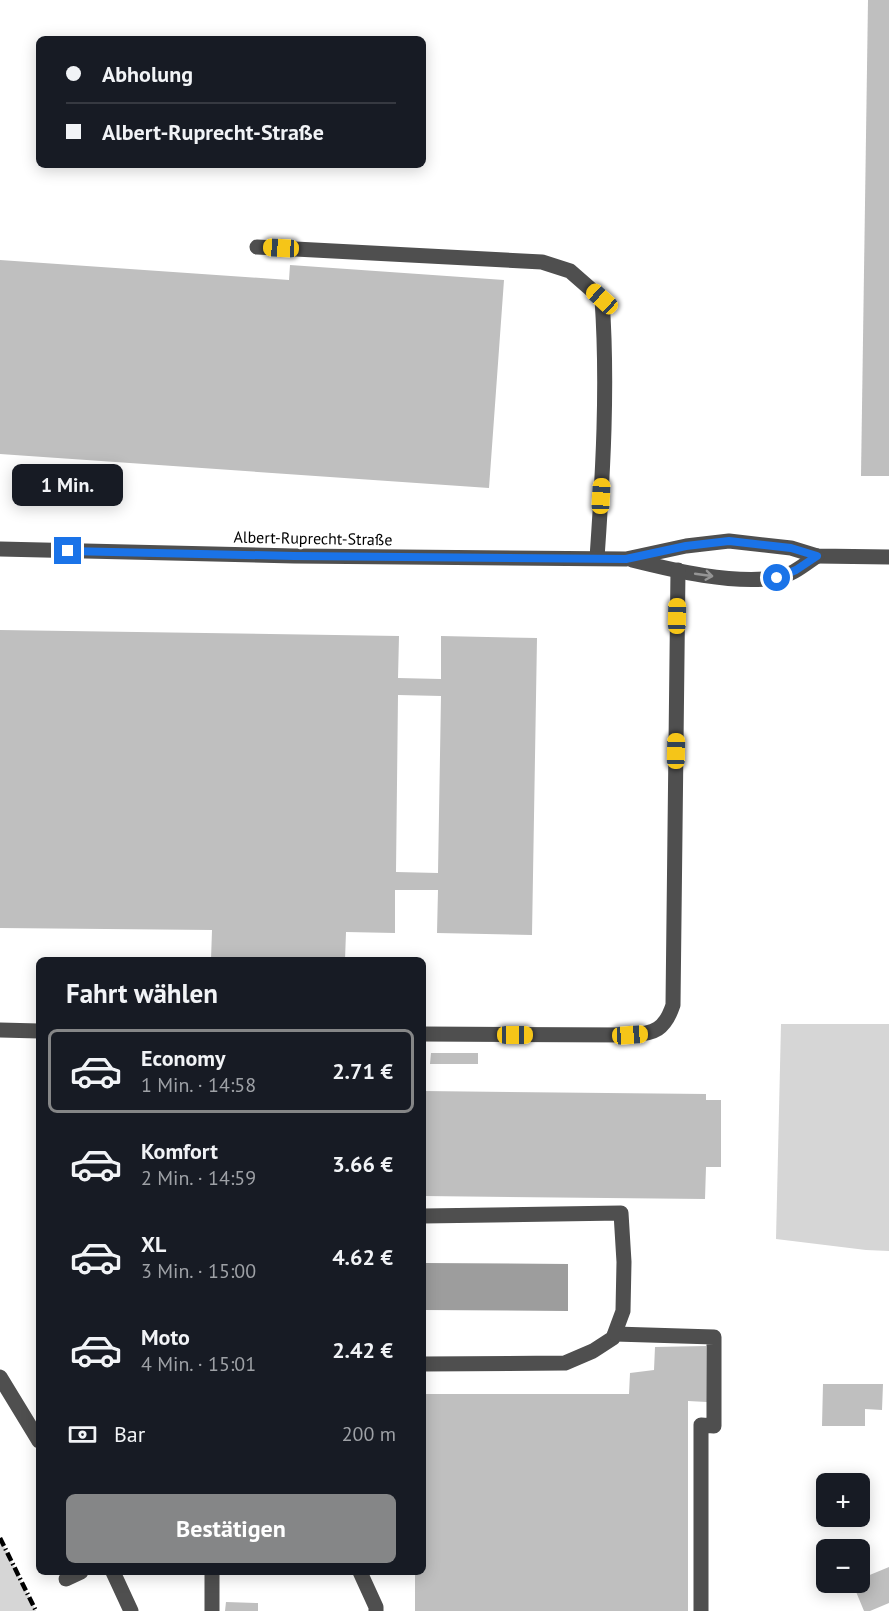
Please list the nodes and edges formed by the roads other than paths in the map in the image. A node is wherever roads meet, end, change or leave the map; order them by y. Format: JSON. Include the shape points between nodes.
{"nodes":[{"id":1,"x":257,"y":247,"type":"dead end"},
{"id":2,"x":0,"y":549,"type":"edge"},
{"id":3,"x":817,"y":556,"type":"junction"},
{"id":4,"x":889,"y":557,"type":"edge"},
{"id":5,"x":597,"y":558,"type":"junction"},
{"id":6,"x":626,"y":559,"type":"junction"},
{"id":7,"x":678,"y":570,"type":"junction"},
{"id":8,"x":0,"y":1030,"type":"edge"},
{"id":9,"x":36,"y":1031,"type":"edge"},
{"id":10,"x":426,"y":1034,"type":"edge"},
{"id":11,"x":426,"y":1215,"type":"edge"},
{"id":12,"x":615,"y":1334,"type":"junction"},
{"id":13,"x":426,"y":1365,"type":"edge"},
{"id":14,"x":0,"y":1377,"type":"edge"},
{"id":15,"x":36,"y":1436,"type":"edge"},
{"id":16,"x":75,"y":1575,"type":"edge"},
{"id":17,"x":114,"y":1575,"type":"edge"},
{"id":18,"x":212,"y":1575,"type":"edge"},
{"id":19,"x":361,"y":1575,"type":"edge"},
{"id":20,"x":66,"y":1579,"type":"dead end"},
{"id":21,"x":131,"y":1611,"type":"edge"},
{"id":22,"x":212,"y":1611,"type":"edge"},
{"id":23,"x":376,"y":1611,"type":"edge"},
{"id":24,"x":701,"y":1611,"type":"edge"}],
"edges":[{"from":1,"to":5,"type":"street","via":[[542,262],[570,271],[602,299],[602,479]]},
{"from":2,"to":5,"type":"street","name":"Albert-Ruprecht-Straße"},
{"from":3,"to":4,"type":"street"},
{"from":3,"to":6,"type":"street","via":[[791,548],[729,541]]},
{"from":7,"to":3,"type":"street","one_way":true,"via":[[737,578],[777,578]]},
{"from":5,"to":6,"type":"street","name":"Albert-Ruprecht-Straße"},
{"from":6,"to":7,"type":"street"},
{"from":7,"to":10,"type":"street","via":[[673,1005],[668,1020],[645,1034],[630,1035]]},
{"from":8,"to":9,"type":"street"},
{"from":11,"to":12,"type":"street","via":[[621,1213],[623,1311]]},
{"from":12,"to":13,"type":"street","via":[[565,1363]]},
{"from":12,"to":24,"type":"street","via":[[714,1337],[714,1426],[701,1425]]},
{"from":14,"to":15,"type":"street"},
{"from":16,"to":20,"type":"street"},
{"from":17,"to":21,"type":"street"},
{"from":18,"to":22,"type":"street"},
{"from":19,"to":23,"type":"street"}]}
